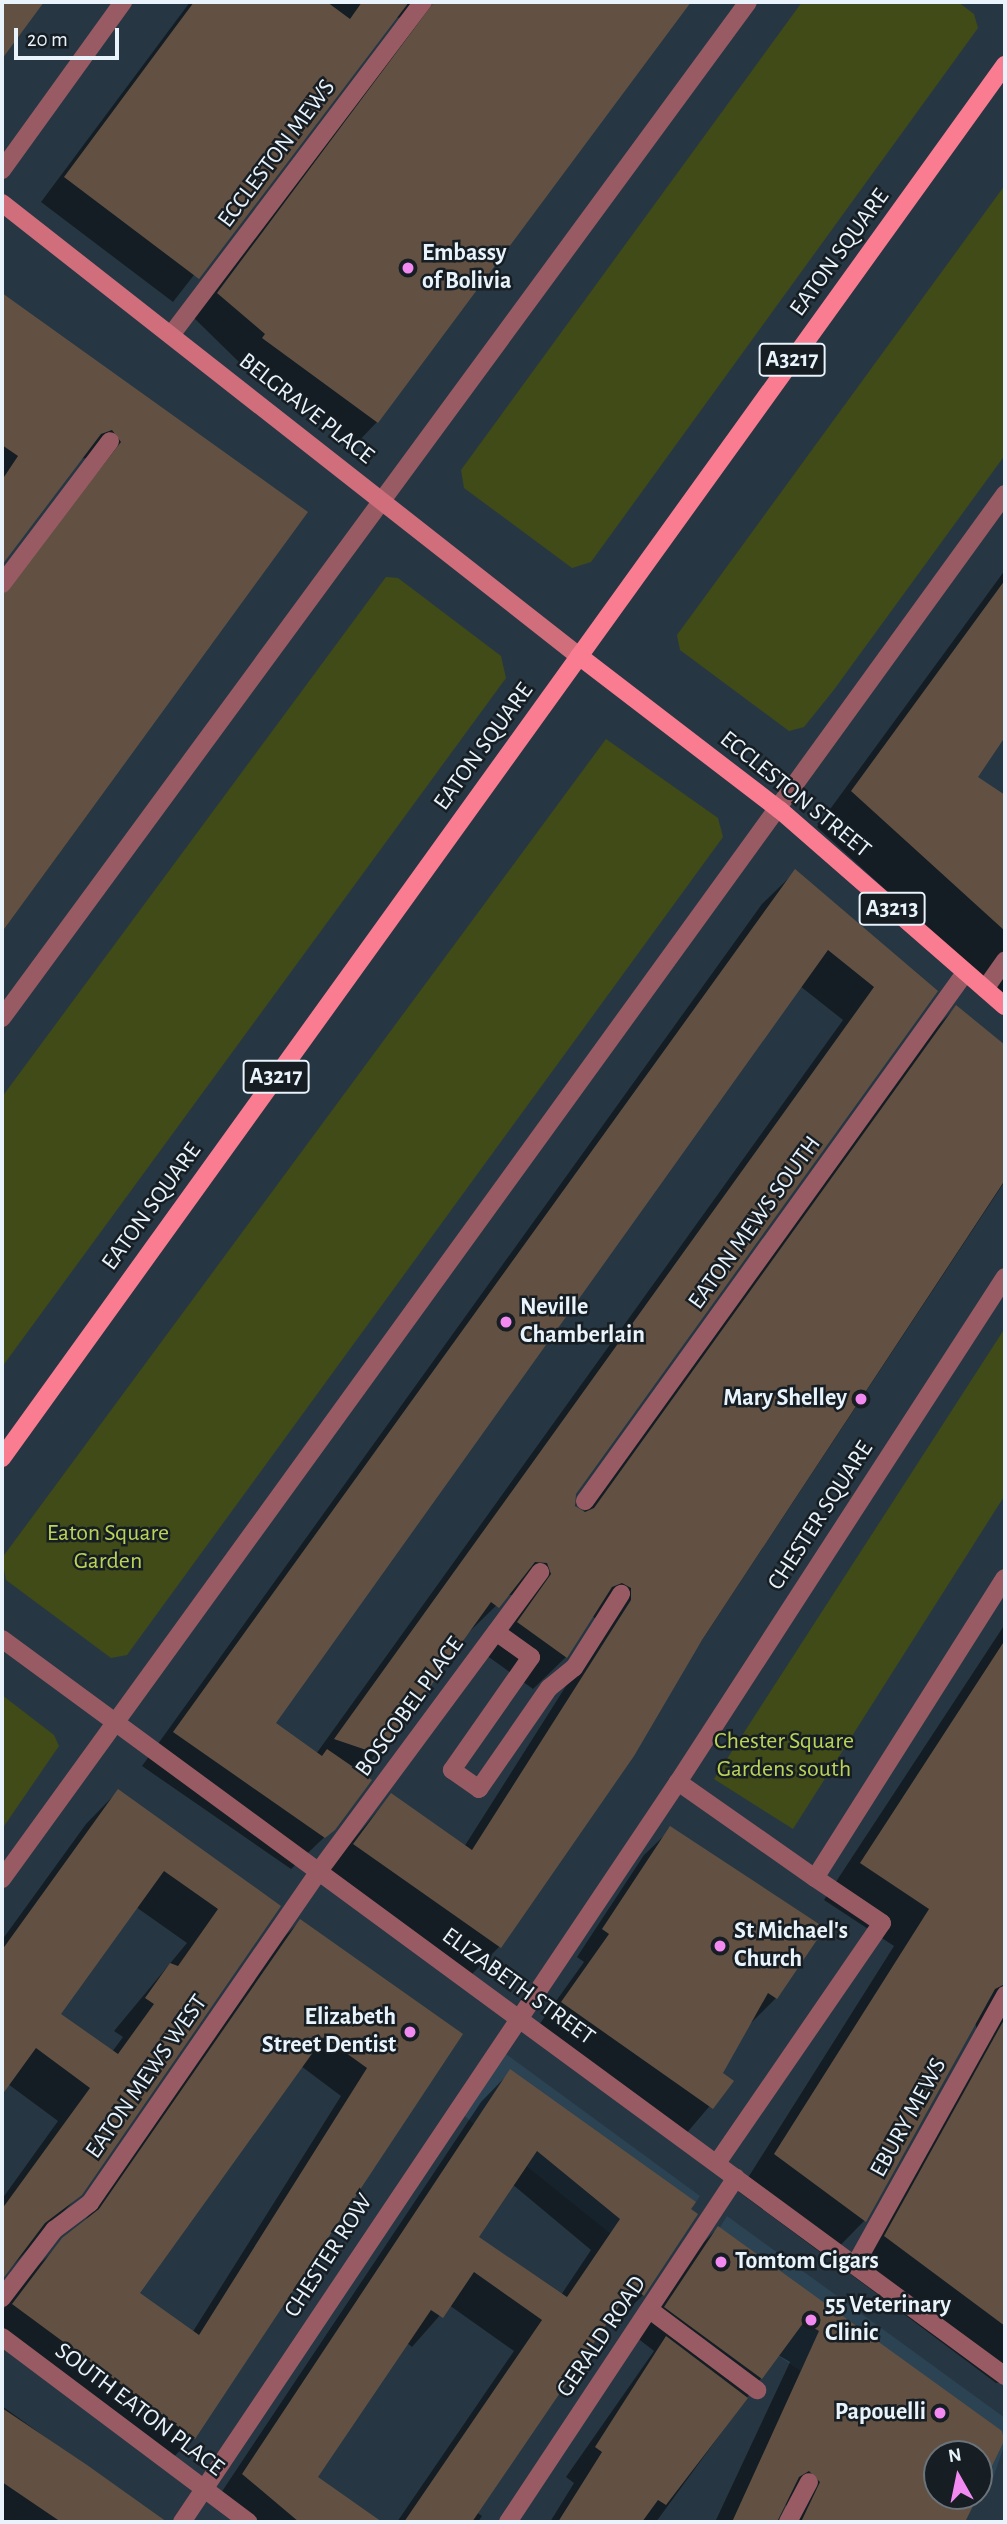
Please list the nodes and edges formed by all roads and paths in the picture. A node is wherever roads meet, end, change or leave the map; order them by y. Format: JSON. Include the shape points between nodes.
{"nodes":[{"id":1,"x":124,"y":2,"type":"edge"},
{"id":2,"x":423,"y":2,"type":"edge"},
{"id":3,"x":748,"y":2,"type":"edge"},
{"id":4,"x":1005,"y":65,"type":"edge"},
{"id":5,"x":2,"y":170,"type":"edge"},
{"id":6,"x":2,"y":202,"type":"edge"},
{"id":7,"x":171,"y":335,"type":"junction"},
{"id":8,"x":110,"y":441,"type":"dead end"},
{"id":9,"x":1005,"y":494,"type":"edge"},
{"id":10,"x":380,"y":498,"type":"junction"},
{"id":11,"x":2,"y":584,"type":"edge"},
{"id":12,"x":579,"y":656,"type":"junction"},
{"id":13,"x":780,"y":810,"type":"junction"},
{"id":14,"x":1005,"y":960,"type":"edge"},
{"id":15,"x":965,"y":973,"type":"junction"},
{"id":16,"x":985,"y":989,"type":"junction"},
{"id":17,"x":1005,"y":1006,"type":"edge"},
{"id":18,"x":2,"y":1018,"type":"edge"},
{"id":19,"x":1005,"y":1277,"type":"edge"},
{"id":20,"x":2,"y":1458,"type":"edge"},
{"id":21,"x":586,"y":1501,"type":"dead end"},
{"id":22,"x":540,"y":1572,"type":"dead end"},
{"id":23,"x":1005,"y":1577,"type":"edge"},
{"id":24,"x":621,"y":1594,"type":"dead end"},
{"id":25,"x":496,"y":1632,"type":"junction"},
{"id":26,"x":2,"y":1639,"type":"edge"},
{"id":27,"x":114,"y":1726,"type":"junction"},
{"id":28,"x":678,"y":1782,"type":"junction"},
{"id":29,"x":319,"y":1871,"type":"junction"},
{"id":30,"x":815,"y":1878,"type":"junction"},
{"id":31,"x":2,"y":1879,"type":"edge"},
{"id":32,"x":1005,"y":1995,"type":"edge"},
{"id":33,"x":516,"y":2015,"type":"junction"},
{"id":34,"x":717,"y":2164,"type":"junction"},
{"id":35,"x":736,"y":2178,"type":"junction"},
{"id":36,"x":855,"y":2265,"type":"junction"},
{"id":37,"x":2,"y":2298,"type":"edge"},
{"id":38,"x":650,"y":2310,"type":"junction"},
{"id":39,"x":2,"y":2337,"type":"edge"},
{"id":40,"x":1005,"y":2376,"type":"edge"},
{"id":41,"x":757,"y":2389,"type":"dead end"},
{"id":42,"x":809,"y":2482,"type":"dead end"},
{"id":43,"x":205,"y":2491,"type":"junction"},
{"id":44,"x":182,"y":2522,"type":"edge"},
{"id":45,"x":248,"y":2522,"type":"edge"},
{"id":46,"x":508,"y":2522,"type":"edge"},
{"id":47,"x":788,"y":2522,"type":"edge"}],
"edges":[{"from":1,"to":5,"type":"street"},
{"from":2,"to":7,"type":"street","name":"ECCLESTON MEWS"},
{"from":3,"to":10,"type":"street"},
{"from":4,"to":12,"type":"main road","name":"EATON SQUARE","number":"A3217"},
{"from":6,"to":7,"type":"main road","name":"BELGRAVE PLACE"},
{"from":7,"to":10,"type":"main road","name":"BELGRAVE PLACE"},
{"from":8,"to":11,"type":"street"},
{"from":9,"to":13,"type":"street"},
{"from":10,"to":12,"type":"main road","name":"BELGRAVE PLACE"},
{"from":10,"to":18,"type":"street"},
{"from":12,"to":13,"type":"main road","name":"ECCLESTON STREET","number":"A3213"},
{"from":12,"to":20,"type":"main road","name":"EATON SQUARE","number":"A3217"},
{"from":13,"to":15,"type":"main road","name":"ECCLESTON STREET","number":"A3213"},
{"from":13,"to":27,"type":"street"},
{"from":14,"to":16,"type":"street"},
{"from":15,"to":16,"type":"main road","name":"ECCLESTON STREET","number":"A3213"},
{"from":15,"to":21,"type":"street","name":"EATON MEWS SOUTH"},
{"from":16,"to":17,"type":"main road","name":"ECCLESTON STREET","number":"A3213"},
{"from":19,"to":28,"type":"street","name":"CHESTER SQUARE"},
{"from":22,"to":25,"type":"street","name":"BOSCOBEL PLACE"},
{"from":23,"to":30,"type":"street"},
{"from":24,"to":25,"type":"street","via":[[574,1668],[549,1688],[479,1789],[452,1770],[531,1657]]},
{"from":25,"to":29,"type":"street","name":"BOSCOBEL PLACE"},
{"from":26,"to":27,"type":"street","name":"ELIZABETH STREET"},
{"from":27,"to":29,"type":"street","name":"ELIZABETH STREET"},
{"from":27,"to":31,"type":"street"},
{"from":28,"to":30,"type":"street"},
{"from":28,"to":33,"type":"street","name":"CHESTER SQUARE"},
{"from":29,"to":33,"type":"street","name":"ELIZABETH STREET"},
{"from":29,"to":37,"type":"street","name":"EATON MEWS WEST","via":[[90,2203],[54,2230]]},
{"from":30,"to":34,"type":"street","via":[[882,1923]]},
{"from":32,"to":36,"type":"street","name":"EBURY MEWS"},
{"from":33,"to":34,"type":"street","name":"ELIZABETH STREET"},
{"from":33,"to":43,"type":"street","name":"CHESTER ROW"},
{"from":34,"to":35,"type":"street","name":"ELIZABETH STREET"},
{"from":35,"to":36,"type":"street","name":"ELIZABETH STREET"},
{"from":35,"to":38,"type":"street","name":"GERALD ROAD"},
{"from":36,"to":40,"type":"street","name":"ELIZABETH STREET"},
{"from":38,"to":41,"type":"street"},
{"from":38,"to":46,"type":"street","name":"GERALD ROAD"},
{"from":39,"to":43,"type":"street","name":"SOUTH EATON PLACE"},
{"from":42,"to":47,"type":"street"},
{"from":43,"to":44,"type":"street","name":"CHESTER ROW"},
{"from":43,"to":45,"type":"street","name":"SOUTH EATON PLACE"}]}
